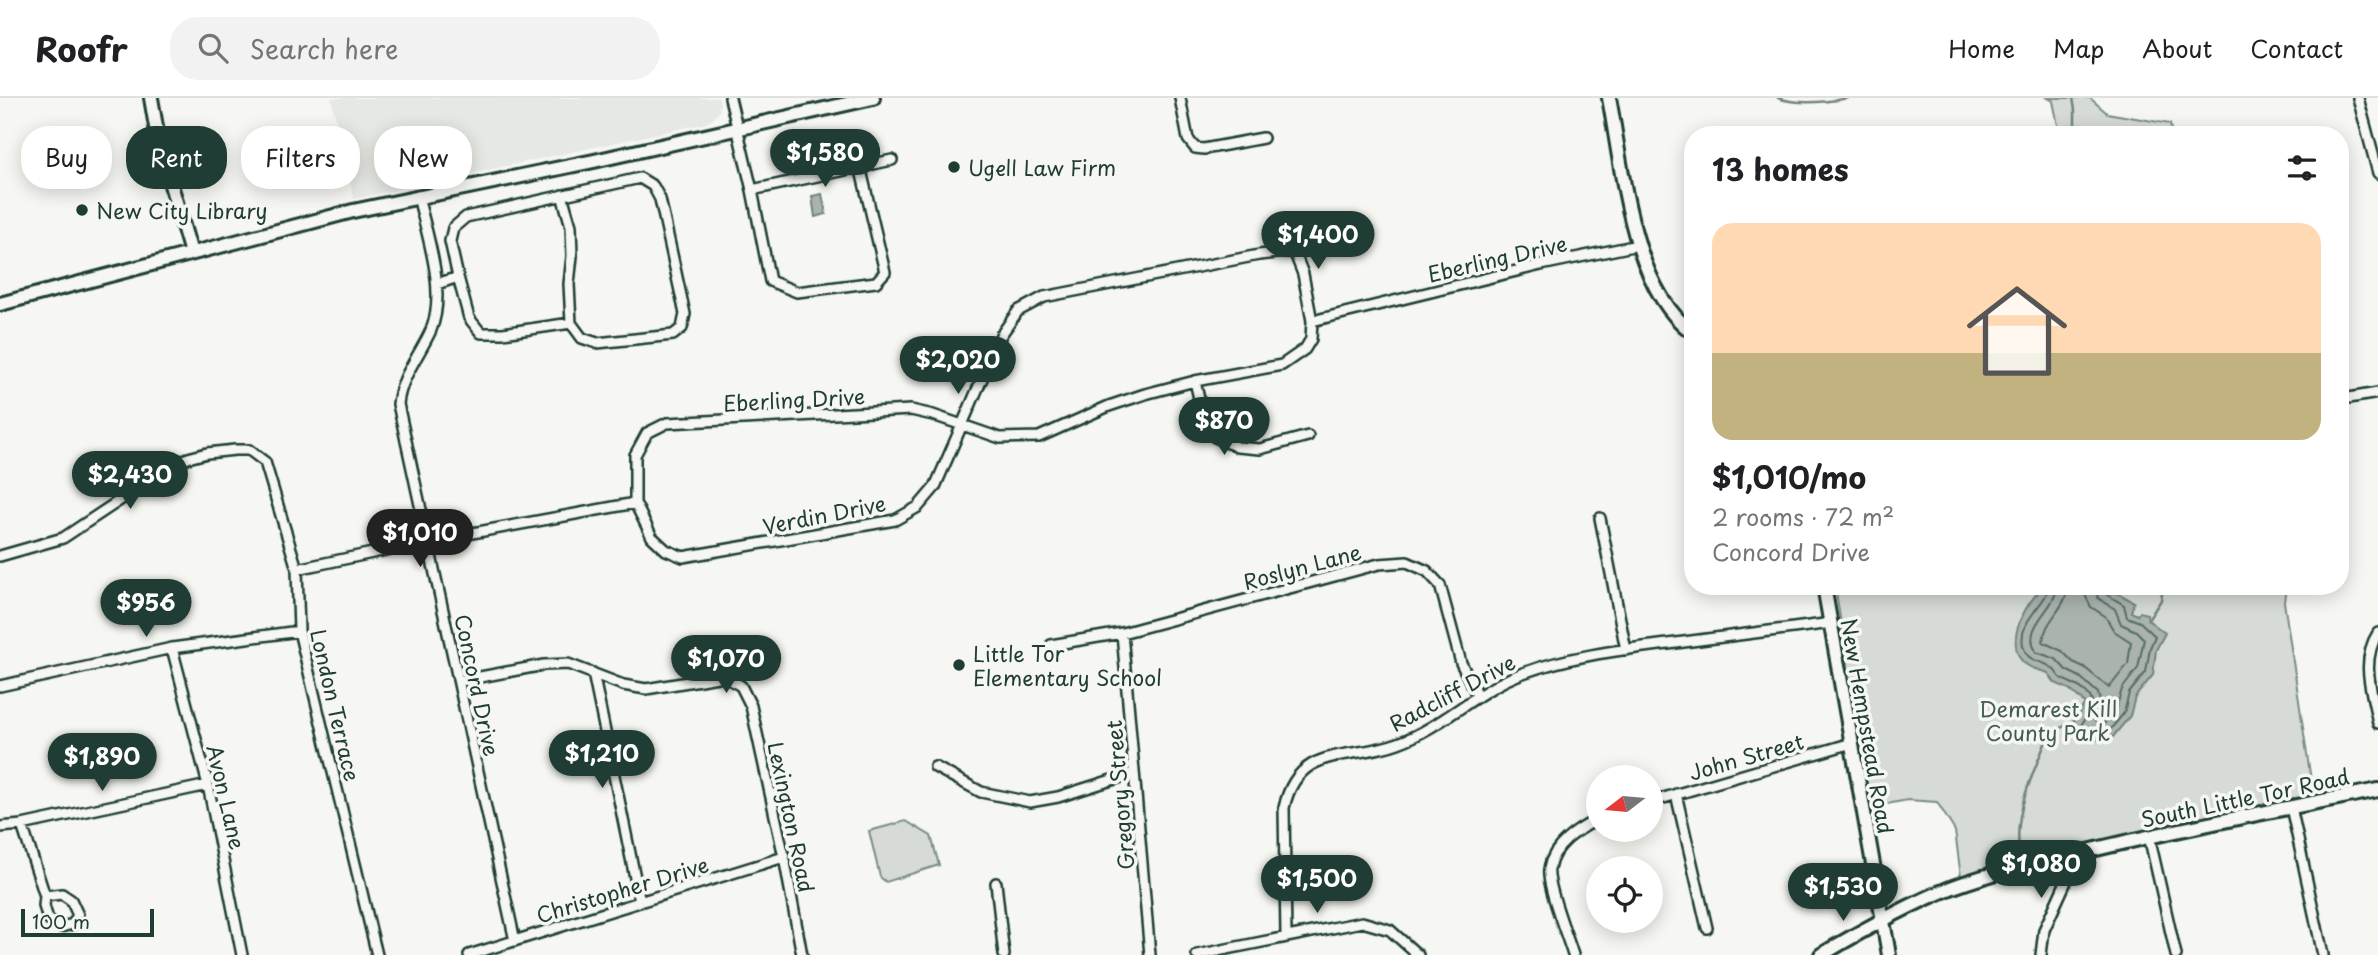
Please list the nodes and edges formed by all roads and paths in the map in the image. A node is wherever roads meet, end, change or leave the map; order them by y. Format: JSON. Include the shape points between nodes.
{"nodes":[{"id":1,"x":151,"y":98,"type":"edge"},
{"id":2,"x":730,"y":98,"type":"edge"},
{"id":3,"x":873,"y":98,"type":"edge"},
{"id":4,"x":1180,"y":98,"type":"edge"},
{"id":5,"x":1609,"y":98,"type":"edge"},
{"id":6,"x":2358,"y":98,"type":"edge"},
{"id":7,"x":737,"y":128,"type":"junction"},
{"id":8,"x":1262,"y":138,"type":"dead end"},
{"id":9,"x":892,"y":160,"type":"dead end"},
{"id":10,"x":860,"y":166,"type":"junction"},
{"id":11,"x":2378,"y":173,"type":"edge"},
{"id":12,"x":752,"y":190,"type":"junction"},
{"id":13,"x":562,"y":195,"type":"junction"},
{"id":14,"x":418,"y":196,"type":"junction"},
{"id":15,"x":1293,"y":226,"type":"dead end"},
{"id":16,"x":1638,"y":245,"type":"junction"},
{"id":17,"x":1294,"y":251,"type":"junction"},
{"id":18,"x":191,"y":253,"type":"junction"},
{"id":19,"x":458,"y":277,"type":"junction"},
{"id":20,"x":437,"y":284,"type":"junction"},
{"id":21,"x":0,"y":304,"type":"edge"},
{"id":22,"x":1312,"y":321,"type":"junction"},
{"id":23,"x":571,"y":323,"type":"junction"},
{"id":24,"x":1684,"y":326,"type":"edge"},
{"id":25,"x":1195,"y":381,"type":"junction"},
{"id":26,"x":2378,"y":393,"type":"edge"},
{"id":27,"x":2349,"y":398,"type":"edge"},
{"id":28,"x":962,"y":424,"type":"junction"},
{"id":29,"x":1308,"y":436,"type":"dead end"},
{"id":30,"x":635,"y":503,"type":"junction"},
{"id":31,"x":1600,"y":518,"type":"dead end"},
{"id":32,"x":429,"y":541,"type":"junction"},
{"id":33,"x":0,"y":556,"type":"edge"},
{"id":34,"x":298,"y":569,"type":"junction"},
{"id":35,"x":1826,"y":595,"type":"edge"},
{"id":36,"x":1832,"y":623,"type":"junction"},
{"id":37,"x":299,"y":631,"type":"junction"},
{"id":38,"x":1122,"y":633,"type":"junction"},
{"id":39,"x":2378,"y":633,"type":"edge"},
{"id":40,"x":1051,"y":645,"type":"dead end"},
{"id":41,"x":172,"y":648,"type":"junction"},
{"id":42,"x":1626,"y":650,"type":"junction"},
{"id":43,"x":593,"y":673,"type":"junction"},
{"id":44,"x":459,"y":681,"type":"junction"},
{"id":45,"x":0,"y":687,"type":"edge"},
{"id":46,"x":1478,"y":697,"type":"junction"},
{"id":47,"x":2378,"y":723,"type":"edge"},
{"id":48,"x":1852,"y":743,"type":"junction"},
{"id":49,"x":935,"y":767,"type":"dead end"},
{"id":50,"x":1134,"y":773,"type":"junction"},
{"id":51,"x":208,"y":785,"type":"junction"},
{"id":52,"x":2378,"y":790,"type":"edge"},
{"id":53,"x":1676,"y":794,"type":"junction"},
{"id":54,"x":1663,"y":798,"type":"edge"},
{"id":55,"x":2291,"y":807,"type":"junction"},
{"id":56,"x":22,"y":825,"type":"junction"},
{"id":57,"x":1586,"y":825,"type":"edge"},
{"id":58,"x":0,"y":827,"type":"edge"},
{"id":59,"x":2149,"y":836,"type":"junction"},
{"id":60,"x":2079,"y":853,"type":"junction"},
{"id":61,"x":784,"y":857,"type":"junction"},
{"id":62,"x":996,"y":883,"type":"dead end"},
{"id":63,"x":45,"y":896,"type":"dead end"},
{"id":64,"x":640,"y":902,"type":"junction"},
{"id":65,"x":1882,"y":921,"type":"junction"},
{"id":66,"x":1707,"y":928,"type":"dead end"},
{"id":67,"x":1286,"y":936,"type":"junction"},
{"id":68,"x":515,"y":941,"type":"junction"},
{"id":69,"x":242,"y":955,"type":"edge"},
{"id":70,"x":377,"y":955,"type":"edge"},
{"id":71,"x":469,"y":955,"type":"edge"},
{"id":72,"x":802,"y":955,"type":"edge"},
{"id":73,"x":1004,"y":955,"type":"edge"},
{"id":74,"x":1150,"y":955,"type":"edge"},
{"id":75,"x":1197,"y":955,"type":"edge"},
{"id":76,"x":1418,"y":955,"type":"edge"},
{"id":77,"x":1573,"y":955,"type":"edge"},
{"id":78,"x":1821,"y":955,"type":"edge"},
{"id":79,"x":1889,"y":955,"type":"edge"},
{"id":80,"x":2041,"y":955,"type":"edge"},
{"id":81,"x":2176,"y":955,"type":"edge"},
{"id":82,"x":2323,"y":955,"type":"edge"}],
"edges":[{"from":1,"to":18,"type":"street","via":[[159,144]]},
{"from":2,"to":7,"type":"street"},
{"from":3,"to":7,"type":"street"},
{"from":4,"to":8,"type":"street","via":[[1188,139],[1195,148]]},
{"from":5,"to":16,"type":"street"},
{"from":6,"to":11,"type":"street"},
{"from":7,"to":12,"type":"street"},
{"from":7,"to":14,"type":"street"},
{"from":9,"to":10,"type":"street"},
{"from":10,"to":12,"type":"street"},
{"from":10,"to":12,"type":"street","via":[[885,272],[867,284],[797,292],[770,281]]},
{"from":13,"to":19,"type":"street","via":[[466,217],[453,228],[450,241]]},
{"from":13,"to":23,"type":"street","via":[[571,226]]},
{"from":13,"to":23,"type":"street","via":[[640,178],[653,186],[660,199],[685,314],[682,328],[673,335],[597,343],[582,338]]},
{"from":14,"to":18,"type":"street"},
{"from":14,"to":20,"type":"street","name":"Concord Drive"},
{"from":15,"to":17,"type":"street"},
{"from":16,"to":22,"type":"street","name":"Eberling Drive"},
{"from":16,"to":24,"type":"street","via":[[1658,295]]},
{"from":17,"to":22,"type":"street"},
{"from":17,"to":28,"type":"street","name":"Verdin Drive","via":[[1044,297],[1018,312],[1001,335]]},
{"from":18,"to":21,"type":"street"},
{"from":19,"to":20,"type":"street"},
{"from":19,"to":23,"type":"street","via":[[468,318],[481,333]]},
{"from":20,"to":32,"type":"street","name":"Concord Drive","via":[[432,328],[400,389],[398,404]]},
{"from":22,"to":25,"type":"street","name":"Eberling Drive","via":[[1305,349],[1282,365]]},
{"from":25,"to":28,"type":"street","name":"Eberling Drive","via":[[1109,406],[1039,437],[1000,438]]},
{"from":25,"to":29,"type":"street","via":[[1204,421],[1215,436],[1237,447],[1260,449]]},
{"from":26,"to":27,"type":"street"},
{"from":28,"to":30,"type":"street","name":"Eberling Drive","via":[[911,410],[667,423],[647,433],[635,455]]},
{"from":28,"to":30,"type":"street","name":"Verdin Drive","via":[[935,487],[918,507],[895,520],[683,557],[652,537]]},
{"from":30,"to":32,"type":"street"},
{"from":31,"to":42,"type":"street"},
{"from":32,"to":34,"type":"street"},
{"from":32,"to":44,"type":"street","name":"Concord Drive"},
{"from":33,"to":34,"type":"street","name":"London Terrace","via":[[63,538],[188,458],[249,450],[265,462]]},
{"from":34,"to":37,"type":"street","name":"London Terrace"},
{"from":35,"to":36,"type":"street","name":"New Hempstead Road"},
{"from":36,"to":42,"type":"street","name":"Radcliff Drive"},
{"from":36,"to":48,"type":"street","name":"New Hempstead Road"},
{"from":37,"to":41,"type":"street"},
{"from":37,"to":70,"type":"street","name":"London Terrace"},
{"from":38,"to":40,"type":"street","name":"Roslyn Lane"},
{"from":38,"to":46,"type":"street","name":"Roslyn Lane","via":[[1379,564],[1407,562],[1427,571],[1440,585],[1461,663]]},
{"from":38,"to":50,"type":"street","name":"Gregory Street"},
{"from":39,"to":47,"type":"street","via":[[2368,657]]},
{"from":41,"to":45,"type":"street"},
{"from":41,"to":51,"type":"street","name":"Avon Lane"},
{"from":42,"to":46,"type":"street","name":"Radcliff Drive","via":[[1545,665]]},
{"from":43,"to":44,"type":"street","name":"Lexington Road","via":[[568,663]]},
{"from":43,"to":61,"type":"street","name":"Lexington Road","via":[[646,689],[724,677],[741,687],[751,706]]},
{"from":43,"to":64,"type":"street"},
{"from":44,"to":68,"type":"street","name":"Concord Drive"},
{"from":46,"to":67,"type":"street","name":"Radcliff Drive","via":[[1397,744],[1329,759],[1308,766],[1295,777],[1284,808]]},
{"from":48,"to":53,"type":"street","name":"John Street"},
{"from":48,"to":65,"type":"street","name":"New Hempstead Road"},
{"from":49,"to":50,"type":"street","via":[[981,792],[1030,802]]},
{"from":50,"to":74,"type":"street","name":"Gregory Street"},
{"from":51,"to":56,"type":"street"},
{"from":51,"to":69,"type":"street","name":"Avon Lane"},
{"from":52,"to":55,"type":"street","name":"South Little Tor Road"},
{"from":53,"to":54,"type":"street","name":"John Street"},
{"from":53,"to":66,"type":"street"},
{"from":55,"to":59,"type":"street","name":"South Little Tor Road"},
{"from":55,"to":82,"type":"street"},
{"from":56,"to":58,"type":"street"},
{"from":56,"to":63,"type":"street"},
{"from":57,"to":77,"type":"street","via":[[1556,851],[1548,871]]},
{"from":59,"to":60,"type":"street","name":"South Little Tor Road"},
{"from":59,"to":81,"type":"street"},
{"from":60,"to":65,"type":"street","name":"South Little Tor Road","via":[[1990,874]]},
{"from":60,"to":80,"type":"street","via":[[2044,930]]},
{"from":61,"to":64,"type":"street","name":"Christopher Drive"},
{"from":61,"to":72,"type":"street","name":"Lexington Road"},
{"from":62,"to":73,"type":"street"},
{"from":64,"to":68,"type":"street","name":"Christopher Drive"},
{"from":65,"to":78,"type":"street","name":"South Little Tor Road"},
{"from":65,"to":79,"type":"street","name":"New Hempstead Road"},
{"from":67,"to":75,"type":"street"},
{"from":67,"to":76,"type":"street","via":[[1362,922],[1390,930]]},
{"from":68,"to":71,"type":"street","name":"Christopher Drive"}]}
